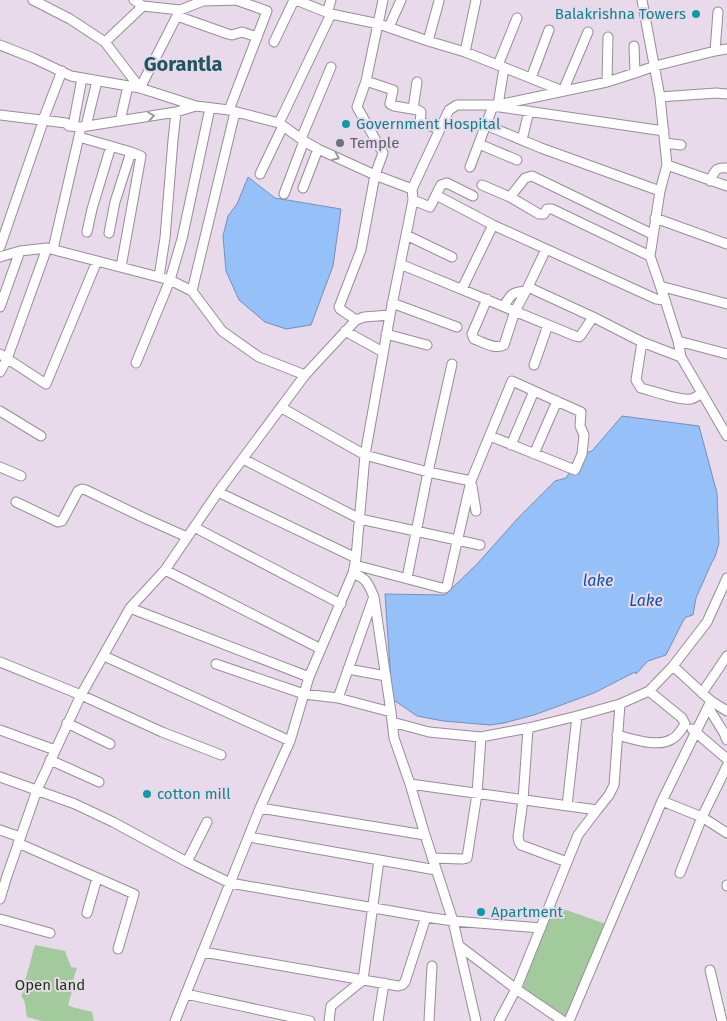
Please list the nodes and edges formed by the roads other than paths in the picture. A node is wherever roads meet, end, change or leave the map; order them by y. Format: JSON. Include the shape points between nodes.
{"nodes":[{"id":1,"x":33,"y":0,"type":"edge"},
{"id":2,"x":134,"y":0,"type":"edge"},
{"id":3,"x":236,"y":0,"type":"edge"},
{"id":4,"x":295,"y":0,"type":"edge"},
{"id":5,"x":331,"y":0,"type":"edge"},
{"id":6,"x":383,"y":0,"type":"edge"},
{"id":7,"x":401,"y":0,"type":"edge"},
{"id":8,"x":476,"y":0,"type":"edge"},
{"id":9,"x":642,"y":0,"type":"edge"},
{"id":10,"x":439,"y":1,"type":"dead end"},
{"id":11,"x":142,"y":6,"type":"junction"},
{"id":12,"x":718,"y":12,"type":"dead end"},
{"id":13,"x":178,"y":13,"type":"junction"},
{"id":14,"x":329,"y":13,"type":"junction"},
{"id":15,"x":517,"y":18,"type":"dead end"},
{"id":16,"x":378,"y":24,"type":"junction"},
{"id":17,"x":389,"y":27,"type":"junction"},
{"id":18,"x":549,"y":30,"type":"dead end"},
{"id":19,"x":588,"y":32,"type":"dead end"},
{"id":20,"x":257,"y":37,"type":"junction"},
{"id":21,"x":608,"y":38,"type":"dead end"},
{"id":22,"x":428,"y":41,"type":"junction"},
{"id":23,"x":105,"y":42,"type":"junction"},
{"id":24,"x":274,"y":42,"type":"dead end"},
{"id":25,"x":0,"y":45,"type":"edge"},
{"id":26,"x":634,"y":46,"type":"dead end"},
{"id":27,"x":727,"y":49,"type":"edge"},
{"id":28,"x":715,"y":51,"type":"junction"},
{"id":29,"x":465,"y":52,"type":"junction"},
{"id":30,"x":501,"y":66,"type":"junction"},
{"id":31,"x":655,"y":66,"type":"junction"},
{"id":32,"x":331,"y":67,"type":"dead end"},
{"id":33,"x":62,"y":71,"type":"junction"},
{"id":34,"x":635,"y":73,"type":"junction"},
{"id":35,"x":82,"y":78,"type":"junction"},
{"id":36,"x":531,"y":78,"type":"junction"},
{"id":37,"x":97,"y":81,"type":"junction"},
{"id":38,"x":366,"y":81,"type":"junction"},
{"id":39,"x":417,"y":82,"type":"dead end"},
{"id":40,"x":607,"y":82,"type":"junction"},
{"id":41,"x":128,"y":86,"type":"junction"},
{"id":42,"x":140,"y":88,"type":"junction"},
{"id":43,"x":563,"y":91,"type":"junction"},
{"id":44,"x":727,"y":94,"type":"edge"},
{"id":45,"x":660,"y":97,"type":"junction"},
{"id":46,"x":495,"y":105,"type":"junction"},
{"id":47,"x":196,"y":106,"type":"junction"},
{"id":48,"x":210,"y":108,"type":"junction"},
{"id":49,"x":413,"y":109,"type":"junction"},
{"id":50,"x":232,"y":111,"type":"junction"},
{"id":51,"x":530,"y":111,"type":"junction"},
{"id":52,"x":176,"y":112,"type":"junction"},
{"id":53,"x":0,"y":115,"type":"edge"},
{"id":54,"x":0,"y":120,"type":"edge"},
{"id":55,"x":120,"y":121,"type":"junction"},
{"id":56,"x":42,"y":123,"type":"junction"},
{"id":57,"x":486,"y":124,"type":"junction"},
{"id":58,"x":281,"y":125,"type":"junction"},
{"id":59,"x":77,"y":126,"type":"junction"},
{"id":60,"x":440,"y":129,"type":"junction"},
{"id":61,"x":664,"y":131,"type":"junction"},
{"id":62,"x":79,"y":137,"type":"junction"},
{"id":63,"x":302,"y":140,"type":"junction"},
{"id":64,"x":522,"y":140,"type":"junction"},
{"id":65,"x":665,"y":143,"type":"junction"},
{"id":66,"x":479,"y":144,"type":"junction"},
{"id":67,"x":681,"y":145,"type":"dead end"},
{"id":68,"x":111,"y":146,"type":"junction"},
{"id":69,"x":318,"y":149,"type":"junction"},
{"id":70,"x":131,"y":152,"type":"junction"},
{"id":71,"x":516,"y":160,"type":"dead end"},
{"id":72,"x":667,"y":165,"type":"junction"},
{"id":73,"x":470,"y":167,"type":"dead end"},
{"id":74,"x":727,"y":168,"type":"edge"},
{"id":75,"x":260,"y":174,"type":"dead end"},
{"id":76,"x":375,"y":175,"type":"junction"},
{"id":77,"x":710,"y":181,"type":"junction"},
{"id":78,"x":482,"y":185,"type":"dead end"},
{"id":79,"x":727,"y":186,"type":"edge"},
{"id":80,"x":303,"y":188,"type":"dead end"},
{"id":81,"x":412,"y":189,"type":"junction"},
{"id":82,"x":660,"y":191,"type":"junction"},
{"id":83,"x":284,"y":194,"type":"dead end"},
{"id":84,"x":436,"y":196,"type":"junction"},
{"id":85,"x":473,"y":196,"type":"dead end"},
{"id":86,"x":510,"y":197,"type":"junction"},
{"id":87,"x":414,"y":200,"type":"junction"},
{"id":88,"x":655,"y":218,"type":"junction"},
{"id":89,"x":493,"y":225,"type":"junction"},
{"id":90,"x":87,"y":232,"type":"dead end"},
{"id":91,"x":109,"y":233,"type":"dead end"},
{"id":92,"x":652,"y":234,"type":"junction"},
{"id":93,"x":406,"y":236,"type":"junction"},
{"id":94,"x":727,"y":244,"type":"edge"},
{"id":95,"x":0,"y":247,"type":"edge"},
{"id":96,"x":50,"y":249,"type":"junction"},
{"id":97,"x":546,"y":249,"type":"junction"},
{"id":98,"x":20,"y":251,"type":"junction"},
{"id":99,"x":650,"y":256,"type":"junction"},
{"id":100,"x":0,"y":257,"type":"edge"},
{"id":101,"x":452,"y":257,"type":"dead end"},
{"id":102,"x":97,"y":261,"type":"junction"},
{"id":103,"x":400,"y":264,"type":"junction"},
{"id":104,"x":121,"y":267,"type":"junction"},
{"id":105,"x":159,"y":277,"type":"junction"},
{"id":106,"x":170,"y":280,"type":"junction"},
{"id":107,"x":660,"y":286,"type":"junction"},
{"id":108,"x":462,"y":289,"type":"junction"},
{"id":109,"x":527,"y":289,"type":"junction"},
{"id":110,"x":192,"y":292,"type":"junction"},
{"id":111,"x":487,"y":299,"type":"junction"},
{"id":112,"x":665,"y":300,"type":"junction"},
{"id":113,"x":392,"y":303,"type":"junction"},
{"id":114,"x":727,"y":304,"type":"edge"},
{"id":115,"x":504,"y":306,"type":"junction"},
{"id":116,"x":0,"y":307,"type":"edge"},
{"id":117,"x":515,"y":311,"type":"junction"},
{"id":118,"x":390,"y":315,"type":"junction"},
{"id":119,"x":593,"y":317,"type":"junction"},
{"id":120,"x":356,"y":320,"type":"junction"},
{"id":121,"x":548,"y":325,"type":"junction"},
{"id":122,"x":458,"y":327,"type":"dead end"},
{"id":123,"x":345,"y":331,"type":"junction"},
{"id":124,"x":386,"y":334,"type":"junction"},
{"id":125,"x":642,"y":342,"type":"junction"},
{"id":126,"x":678,"y":342,"type":"junction"},
{"id":127,"x":426,"y":346,"type":"dead end"},
{"id":128,"x":383,"y":352,"type":"junction"},
{"id":129,"x":727,"y":354,"type":"edge"},
{"id":130,"x":4,"y":357,"type":"edge"},
{"id":131,"x":681,"y":358,"type":"junction"},
{"id":132,"x":136,"y":363,"type":"dead end"},
{"id":133,"x":452,"y":364,"type":"dead end"},
{"id":134,"x":534,"y":365,"type":"dead end"},
{"id":135,"x":0,"y":372,"type":"edge"},
{"id":136,"x":305,"y":375,"type":"junction"},
{"id":137,"x":534,"y":391,"type":"junction"},
{"id":138,"x":702,"y":393,"type":"junction"},
{"id":139,"x":557,"y":401,"type":"junction"},
{"id":140,"x":282,"y":408,"type":"junction"},
{"id":141,"x":0,"y":411,"type":"edge"},
{"id":142,"x":41,"y":436,"type":"dead end"},
{"id":143,"x":490,"y":436,"type":"junction"},
{"id":144,"x":727,"y":436,"type":"edge"},
{"id":145,"x":511,"y":444,"type":"junction"},
{"id":146,"x":534,"y":454,"type":"junction"},
{"id":147,"x":366,"y":455,"type":"junction"},
{"id":148,"x":242,"y":459,"type":"junction"},
{"id":149,"x":0,"y":467,"type":"edge"},
{"id":150,"x":428,"y":472,"type":"junction"},
{"id":151,"x":21,"y":476,"type":"dead end"},
{"id":152,"x":471,"y":481,"type":"junction"},
{"id":153,"x":218,"y":492,"type":"junction"},
{"id":154,"x":16,"y":502,"type":"dead end"},
{"id":155,"x":476,"y":511,"type":"dead end"},
{"id":156,"x":360,"y":519,"type":"junction"},
{"id":157,"x":194,"y":527,"type":"junction"},
{"id":158,"x":416,"y":532,"type":"junction"},
{"id":159,"x":187,"y":537,"type":"junction"},
{"id":160,"x":457,"y":541,"type":"junction"},
{"id":161,"x":480,"y":545,"type":"dead end"},
{"id":162,"x":355,"y":565,"type":"junction"},
{"id":163,"x":165,"y":570,"type":"junction"},
{"id":164,"x":407,"y":578,"type":"junction"},
{"id":165,"x":727,"y":578,"type":"edge"},
{"id":166,"x":374,"y":597,"type":"junction"},
{"id":167,"x":341,"y":604,"type":"junction"},
{"id":168,"x":130,"y":608,"type":"junction"},
{"id":169,"x":321,"y":649,"type":"junction"},
{"id":170,"x":104,"y":656,"type":"junction"},
{"id":171,"x":727,"y":656,"type":"edge"},
{"id":172,"x":0,"y":662,"type":"edge"},
{"id":173,"x":216,"y":664,"type":"dead end"},
{"id":174,"x":673,"y":666,"type":"junction"},
{"id":175,"x":348,"y":670,"type":"junction"},
{"id":176,"x":386,"y":676,"type":"junction"},
{"id":177,"x":309,"y":677,"type":"junction"},
{"id":178,"x":649,"y":691,"type":"junction"},
{"id":179,"x":702,"y":692,"type":"junction"},
{"id":180,"x":304,"y":694,"type":"junction"},
{"id":181,"x":81,"y":695,"type":"junction"},
{"id":182,"x":338,"y":698,"type":"junction"},
{"id":183,"x":620,"y":704,"type":"junction"},
{"id":184,"x":710,"y":704,"type":"junction"},
{"id":185,"x":727,"y":711,"type":"edge"},
{"id":186,"x":391,"y":712,"type":"junction"},
{"id":187,"x":577,"y":716,"type":"junction"},
{"id":188,"x":392,"y":722,"type":"junction"},
{"id":189,"x":67,"y":723,"type":"junction"},
{"id":190,"x":685,"y":724,"type":"junction"},
{"id":191,"x":528,"y":728,"type":"junction"},
{"id":192,"x":0,"y":730,"type":"edge"},
{"id":193,"x":696,"y":732,"type":"junction"},
{"id":194,"x":617,"y":735,"type":"junction"},
{"id":195,"x":481,"y":737,"type":"junction"},
{"id":196,"x":727,"y":740,"type":"edge"},
{"id":197,"x":290,"y":741,"type":"junction"},
{"id":198,"x":110,"y":744,"type":"dead end"},
{"id":199,"x":55,"y":750,"type":"junction"},
{"id":200,"x":221,"y":755,"type":"dead end"},
{"id":201,"x":727,"y":759,"type":"edge"},
{"id":202,"x":50,"y":760,"type":"junction"},
{"id":203,"x":727,"y":766,"type":"edge"},
{"id":204,"x":0,"y":777,"type":"edge"},
{"id":205,"x":99,"y":782,"type":"dead end"},
{"id":206,"x":410,"y":784,"type":"junction"},
{"id":207,"x":37,"y":790,"type":"junction"},
{"id":208,"x":477,"y":794,"type":"junction"},
{"id":209,"x":523,"y":800,"type":"junction"},
{"id":210,"x":662,"y":801,"type":"junction"},
{"id":211,"x":567,"y":806,"type":"junction"},
{"id":212,"x":260,"y":808,"type":"junction"},
{"id":213,"x":597,"y":810,"type":"junction"},
{"id":214,"x":702,"y":817,"type":"junction"},
{"id":215,"x":207,"y":822,"type":"dead end"},
{"id":216,"x":0,"y":830,"type":"edge"},
{"id":217,"x":727,"y":833,"type":"edge"},
{"id":218,"x":425,"y":835,"type":"junction"},
{"id":219,"x":249,"y":837,"type":"junction"},
{"id":220,"x":19,"y":840,"type":"junction"},
{"id":221,"x":432,"y":858,"type":"junction"},
{"id":222,"x":379,"y":860,"type":"junction"},
{"id":223,"x":187,"y":862,"type":"junction"},
{"id":224,"x":567,"y":862,"type":"junction"},
{"id":225,"x":436,"y":870,"type":"junction"},
{"id":226,"x":680,"y":873,"type":"dead end"},
{"id":227,"x":3,"y":875,"type":"edge"},
{"id":228,"x":97,"y":878,"type":"junction"},
{"id":229,"x":230,"y":883,"type":"junction"},
{"id":230,"x":0,"y":899,"type":"edge"},
{"id":231,"x":374,"y":908,"type":"junction"},
{"id":232,"x":87,"y":914,"type":"dead end"},
{"id":233,"x":426,"y":917,"type":"junction"},
{"id":234,"x":0,"y":919,"type":"edge"},
{"id":235,"x":453,"y":921,"type":"junction"},
{"id":236,"x":541,"y":928,"type":"junction"},
{"id":237,"x":50,"y":933,"type":"dead end"},
{"id":238,"x":458,"y":945,"type":"junction"},
{"id":239,"x":118,"y":949,"type":"dead end"},
{"id":240,"x":202,"y":952,"type":"junction"},
{"id":241,"x":432,"y":966,"type":"dead end"},
{"id":242,"x":710,"y":970,"type":"dead end"},
{"id":243,"x":363,"y":980,"type":"junction"},
{"id":244,"x":384,"y":983,"type":"junction"},
{"id":245,"x":516,"y":989,"type":"junction"},
{"id":246,"x":186,"y":994,"type":"junction"},
{"id":247,"x":176,"y":1021,"type":"edge"},
{"id":248,"x":310,"y":1021,"type":"edge"},
{"id":249,"x":329,"y":1021,"type":"edge"},
{"id":250,"x":378,"y":1021,"type":"edge"},
{"id":251,"x":429,"y":1021,"type":"edge"},
{"id":252,"x":476,"y":1021,"type":"edge"},
{"id":253,"x":498,"y":1021,"type":"edge"},
{"id":254,"x":563,"y":1021,"type":"edge"},
{"id":255,"x":569,"y":1021,"type":"edge"},
{"id":256,"x":722,"y":1021,"type":"edge"}],
"edges":[{"from":1,"to":23,"type":"street"},
{"from":2,"to":11,"type":"street"},
{"from":3,"to":13,"type":"street","via":[[203,1]]},
{"from":3,"to":20,"type":"street","via":[[267,11]]},
{"from":4,"to":14,"type":"street"},
{"from":4,"to":24,"type":"street"},
{"from":5,"to":14,"type":"street"},
{"from":6,"to":16,"type":"street"},
{"from":7,"to":17,"type":"street"},
{"from":8,"to":29,"type":"street"},
{"from":9,"to":31,"type":"street"},
{"from":10,"to":22,"type":"street"},
{"from":11,"to":13,"type":"street"},
{"from":11,"to":23,"type":"street"},
{"from":12,"to":28,"type":"street"},
{"from":13,"to":20,"type":"street","via":[[228,34],[242,32]]},
{"from":13,"to":42,"type":"street"},
{"from":14,"to":16,"type":"street"},
{"from":14,"to":58,"type":"street"},
{"from":15,"to":30,"type":"street"},
{"from":16,"to":17,"type":"street"},
{"from":16,"to":38,"type":"street"},
{"from":17,"to":22,"type":"street"},
{"from":18,"to":36,"type":"street"},
{"from":19,"to":43,"type":"street"},
{"from":20,"to":50,"type":"street"},
{"from":21,"to":40,"type":"street"},
{"from":22,"to":29,"type":"street"},
{"from":23,"to":42,"type":"street"},
{"from":25,"to":33,"type":"street"},
{"from":26,"to":34,"type":"street"},
{"from":27,"to":28,"type":"street"},
{"from":28,"to":31,"type":"street"},
{"from":29,"to":30,"type":"street"},
{"from":30,"to":36,"type":"street"},
{"from":30,"to":46,"type":"street"},
{"from":31,"to":34,"type":"street"},
{"from":31,"to":45,"type":"street"},
{"from":32,"to":63,"type":"street"},
{"from":33,"to":35,"type":"street"},
{"from":33,"to":56,"type":"street"},
{"from":34,"to":40,"type":"street"},
{"from":35,"to":37,"type":"street"},
{"from":35,"to":59,"type":"street"},
{"from":36,"to":43,"type":"street"},
{"from":37,"to":41,"type":"street"},
{"from":37,"to":59,"type":"street"},
{"from":38,"to":49,"type":"street","via":[[393,90],[390,104]]},
{"from":38,"to":76,"type":"street","via":[[356,107],[383,153]]},
{"from":39,"to":49,"type":"street"},
{"from":40,"to":43,"type":"street"},
{"from":41,"to":42,"type":"street"},
{"from":41,"to":55,"type":"street"},
{"from":42,"to":47,"type":"street"},
{"from":43,"to":46,"type":"street"},
{"from":44,"to":45,"type":"street"},
{"from":45,"to":61,"type":"street"},
{"from":46,"to":51,"type":"street"},
{"from":46,"to":57,"type":"street"},
{"from":46,"to":60,"type":"street","via":[[452,106]]},
{"from":47,"to":48,"type":"street"},
{"from":47,"to":52,"type":"street"},
{"from":48,"to":50,"type":"street"},
{"from":48,"to":106,"type":"street"},
{"from":49,"to":60,"type":"street","via":[[421,112],[420,122]]},
{"from":50,"to":58,"type":"street"},
{"from":50,"to":110,"type":"street"},
{"from":51,"to":61,"type":"street"},
{"from":51,"to":64,"type":"street"},
{"from":55,"to":52,"type":"street","one_way":true},
{"from":52,"to":105,"type":"street"},
{"from":53,"to":56,"type":"street"},
{"from":54,"to":56,"type":"street"},
{"from":55,"to":59,"type":"street"},
{"from":56,"to":59,"type":"street"},
{"from":56,"to":95,"type":"street"},
{"from":57,"to":64,"type":"street"},
{"from":57,"to":66,"type":"street"},
{"from":58,"to":63,"type":"street"},
{"from":58,"to":75,"type":"street"},
{"from":59,"to":62,"type":"street"},
{"from":60,"to":81,"type":"street"},
{"from":61,"to":65,"type":"street"},
{"from":62,"to":68,"type":"street"},
{"from":62,"to":96,"type":"street"},
{"from":63,"to":69,"type":"street"},
{"from":63,"to":83,"type":"street"},
{"from":64,"to":82,"type":"street"},
{"from":65,"to":67,"type":"street"},
{"from":65,"to":72,"type":"street"},
{"from":66,"to":71,"type":"street"},
{"from":66,"to":73,"type":"street"},
{"from":68,"to":70,"type":"street"},
{"from":68,"to":90,"type":"street"},
{"from":69,"to":76,"type":"street","one_way":true},
{"from":69,"to":80,"type":"street"},
{"from":70,"to":91,"type":"street"},
{"from":70,"to":104,"type":"street","via":[[141,158]]},
{"from":72,"to":77,"type":"street"},
{"from":72,"to":82,"type":"street"},
{"from":74,"to":77,"type":"street","via":[[718,168]]},
{"from":76,"to":81,"type":"street"},
{"from":76,"to":120,"type":"street","via":[[361,250],[340,307]]},
{"from":77,"to":79,"type":"street"},
{"from":78,"to":86,"type":"street"},
{"from":81,"to":87,"type":"street"},
{"from":82,"to":88,"type":"street"},
{"from":84,"to":85,"type":"street","via":[[441,185],[447,183]]},
{"from":84,"to":87,"type":"street","via":[[430,207]]},
{"from":84,"to":89,"type":"street"},
{"from":86,"to":92,"type":"street","via":[[525,178],[532,176]]},
{"from":86,"to":99,"type":"street","via":[[542,214],[552,209]]},
{"from":87,"to":93,"type":"street"},
{"from":88,"to":92,"type":"street"},
{"from":88,"to":94,"type":"street"},
{"from":89,"to":97,"type":"street"},
{"from":89,"to":108,"type":"street"},
{"from":92,"to":99,"type":"street"},
{"from":93,"to":101,"type":"street"},
{"from":93,"to":103,"type":"street"},
{"from":96,"to":98,"type":"street"},
{"from":96,"to":102,"type":"street"},
{"from":96,"to":130,"type":"street"},
{"from":97,"to":109,"type":"street"},
{"from":97,"to":112,"type":"street","via":[[656,299]]},
{"from":98,"to":100,"type":"street"},
{"from":98,"to":116,"type":"street"},
{"from":99,"to":107,"type":"street"},
{"from":102,"to":104,"type":"street"},
{"from":102,"to":130,"type":"street","via":[[46,384]]},
{"from":103,"to":108,"type":"street"},
{"from":103,"to":113,"type":"street"},
{"from":104,"to":105,"type":"street"},
{"from":105,"to":106,"type":"street"},
{"from":106,"to":110,"type":"street"},
{"from":106,"to":132,"type":"street"},
{"from":107,"to":112,"type":"street"},
{"from":107,"to":114,"type":"street"},
{"from":108,"to":111,"type":"street"},
{"from":109,"to":115,"type":"street","via":[[512,293]]},
{"from":109,"to":117,"type":"street"},
{"from":109,"to":119,"type":"street"},
{"from":110,"to":136,"type":"street","via":[[222,330],[259,357]]},
{"from":111,"to":115,"type":"street"},
{"from":111,"to":117,"type":"street","via":[[472,334],[474,339],[496,347],[504,345]]},
{"from":112,"to":126,"type":"street"},
{"from":113,"to":118,"type":"street"},
{"from":113,"to":122,"type":"street"},
{"from":115,"to":117,"type":"street"},
{"from":117,"to":121,"type":"street"},
{"from":118,"to":120,"type":"street"},
{"from":118,"to":124,"type":"street"},
{"from":119,"to":121,"type":"street","via":[[578,337]]},
{"from":119,"to":125,"type":"street"},
{"from":120,"to":123,"type":"street"},
{"from":121,"to":134,"type":"street"},
{"from":123,"to":128,"type":"street"},
{"from":123,"to":136,"type":"street"},
{"from":124,"to":127,"type":"street"},
{"from":124,"to":128,"type":"street"},
{"from":125,"to":131,"type":"street"},
{"from":125,"to":138,"type":"street","via":[[636,380],[640,388],[689,399]]},
{"from":126,"to":129,"type":"street"},
{"from":126,"to":131,"type":"street"},
{"from":128,"to":147,"type":"street"},
{"from":130,"to":135,"type":"street"},
{"from":131,"to":138,"type":"street"},
{"from":133,"to":150,"type":"street"},
{"from":136,"to":140,"type":"street"},
{"from":137,"to":139,"type":"street"},
{"from":137,"to":143,"type":"street","via":[[512,382]]},
{"from":137,"to":145,"type":"street"},
{"from":138,"to":144,"type":"street"},
{"from":139,"to":146,"type":"street"},
{"from":139,"to":146,"type":"street","via":[[582,412],[582,454],[575,470]]},
{"from":140,"to":147,"type":"street"},
{"from":140,"to":148,"type":"street"},
{"from":141,"to":142,"type":"street"},
{"from":143,"to":145,"type":"street"},
{"from":143,"to":152,"type":"street"},
{"from":145,"to":146,"type":"street"},
{"from":147,"to":150,"type":"street"},
{"from":147,"to":156,"type":"street"},
{"from":148,"to":153,"type":"street"},
{"from":148,"to":156,"type":"street"},
{"from":149,"to":151,"type":"street"},
{"from":150,"to":152,"type":"street"},
{"from":150,"to":158,"type":"street"},
{"from":152,"to":155,"type":"street"},
{"from":152,"to":160,"type":"street"},
{"from":153,"to":157,"type":"street"},
{"from":153,"to":162,"type":"street"},
{"from":154,"to":159,"type":"street","via":[[58,522],[62,521],[82,489]]},
{"from":156,"to":158,"type":"street"},
{"from":156,"to":162,"type":"street"},
{"from":157,"to":159,"type":"street"},
{"from":157,"to":167,"type":"street"},
{"from":158,"to":160,"type":"street"},
{"from":158,"to":164,"type":"street"},
{"from":159,"to":163,"type":"street"},
{"from":160,"to":161,"type":"street"},
{"from":160,"to":164,"type":"street","via":[[445,588]]},
{"from":162,"to":164,"type":"street"},
{"from":162,"to":166,"type":"street"},
{"from":162,"to":167,"type":"street"},
{"from":163,"to":168,"type":"street"},
{"from":163,"to":169,"type":"street"},
{"from":165,"to":174,"type":"street","via":[[707,622]]},
{"from":166,"to":175,"type":"street"},
{"from":166,"to":176,"type":"street"},
{"from":167,"to":169,"type":"street"},
{"from":168,"to":170,"type":"street"},
{"from":168,"to":177,"type":"street"},
{"from":169,"to":177,"type":"street"},
{"from":170,"to":181,"type":"street"},
{"from":170,"to":197,"type":"street"},
{"from":171,"to":179,"type":"street"},
{"from":172,"to":181,"type":"street"},
{"from":173,"to":180,"type":"street"},
{"from":174,"to":178,"type":"street"},
{"from":174,"to":179,"type":"street"},
{"from":175,"to":176,"type":"street"},
{"from":175,"to":182,"type":"street"},
{"from":176,"to":186,"type":"street"},
{"from":177,"to":180,"type":"street"},
{"from":178,"to":183,"type":"street"},
{"from":178,"to":190,"type":"street"},
{"from":179,"to":184,"type":"street"},
{"from":180,"to":182,"type":"street"},
{"from":180,"to":197,"type":"street"},
{"from":181,"to":189,"type":"street"},
{"from":181,"to":200,"type":"street"},
{"from":182,"to":186,"type":"street"},
{"from":183,"to":187,"type":"street"},
{"from":183,"to":194,"type":"street"},
{"from":184,"to":185,"type":"street"},
{"from":184,"to":193,"type":"street"},
{"from":184,"to":196,"type":"street"},
{"from":186,"to":188,"type":"street"},
{"from":187,"to":191,"type":"street"},
{"from":187,"to":211,"type":"street"},
{"from":188,"to":195,"type":"street","via":[[429,732]]},
{"from":188,"to":206,"type":"street","via":[[394,738]]},
{"from":189,"to":198,"type":"street"},
{"from":189,"to":199,"type":"street"},
{"from":190,"to":193,"type":"street"},
{"from":190,"to":194,"type":"street","via":[[673,739],[662,743]]},
{"from":191,"to":195,"type":"street"},
{"from":191,"to":209,"type":"street"},
{"from":192,"to":199,"type":"street"},
{"from":193,"to":201,"type":"street"},
{"from":193,"to":210,"type":"street"},
{"from":194,"to":213,"type":"street","via":[[614,785]]},
{"from":195,"to":208,"type":"street"},
{"from":197,"to":212,"type":"street"},
{"from":199,"to":202,"type":"street"},
{"from":202,"to":205,"type":"street"},
{"from":202,"to":207,"type":"street"},
{"from":203,"to":214,"type":"street"},
{"from":204,"to":207,"type":"street"},
{"from":206,"to":208,"type":"street"},
{"from":206,"to":218,"type":"street"},
{"from":207,"to":220,"type":"street"},
{"from":207,"to":223,"type":"street","via":[[113,822]]},
{"from":208,"to":209,"type":"street"},
{"from":208,"to":221,"type":"street","via":[[467,858]]},
{"from":209,"to":211,"type":"street"},
{"from":209,"to":224,"type":"street","via":[[518,837],[521,845]]},
{"from":210,"to":214,"type":"street"},
{"from":210,"to":255,"type":"street"},
{"from":211,"to":213,"type":"street"},
{"from":212,"to":218,"type":"street"},
{"from":212,"to":219,"type":"street"},
{"from":213,"to":224,"type":"street","via":[[578,835]]},
{"from":214,"to":217,"type":"street"},
{"from":214,"to":226,"type":"street"},
{"from":215,"to":223,"type":"street"},
{"from":216,"to":220,"type":"street"},
{"from":218,"to":221,"type":"street"},
{"from":219,"to":222,"type":"street"},
{"from":219,"to":229,"type":"street"},
{"from":220,"to":227,"type":"street"},
{"from":220,"to":228,"type":"street"},
{"from":221,"to":225,"type":"street"},
{"from":222,"to":225,"type":"street"},
{"from":222,"to":231,"type":"street"},
{"from":223,"to":229,"type":"street"},
{"from":224,"to":236,"type":"street"},
{"from":225,"to":235,"type":"street"},
{"from":227,"to":230,"type":"street"},
{"from":228,"to":232,"type":"street"},
{"from":228,"to":239,"type":"street","via":[[134,894]]},
{"from":229,"to":231,"type":"street"},
{"from":229,"to":240,"type":"street"},
{"from":231,"to":233,"type":"street"},
{"from":231,"to":243,"type":"street"},
{"from":233,"to":235,"type":"street"},
{"from":233,"to":244,"type":"street","via":[[405,982],[398,986]]},
{"from":234,"to":237,"type":"street"},
{"from":235,"to":236,"type":"street"},
{"from":235,"to":238,"type":"street"},
{"from":236,"to":245,"type":"street"},
{"from":238,"to":245,"type":"street"},
{"from":238,"to":252,"type":"street"},
{"from":240,"to":243,"type":"street"},
{"from":240,"to":246,"type":"street"},
{"from":241,"to":251,"type":"street"},
{"from":242,"to":256,"type":"street"},
{"from":243,"to":244,"type":"street"},
{"from":243,"to":249,"type":"street","via":[[331,1006]]},
{"from":244,"to":250,"type":"street"},
{"from":245,"to":253,"type":"street"},
{"from":245,"to":254,"type":"street"},
{"from":246,"to":247,"type":"street"},
{"from":246,"to":248,"type":"street"}]}
